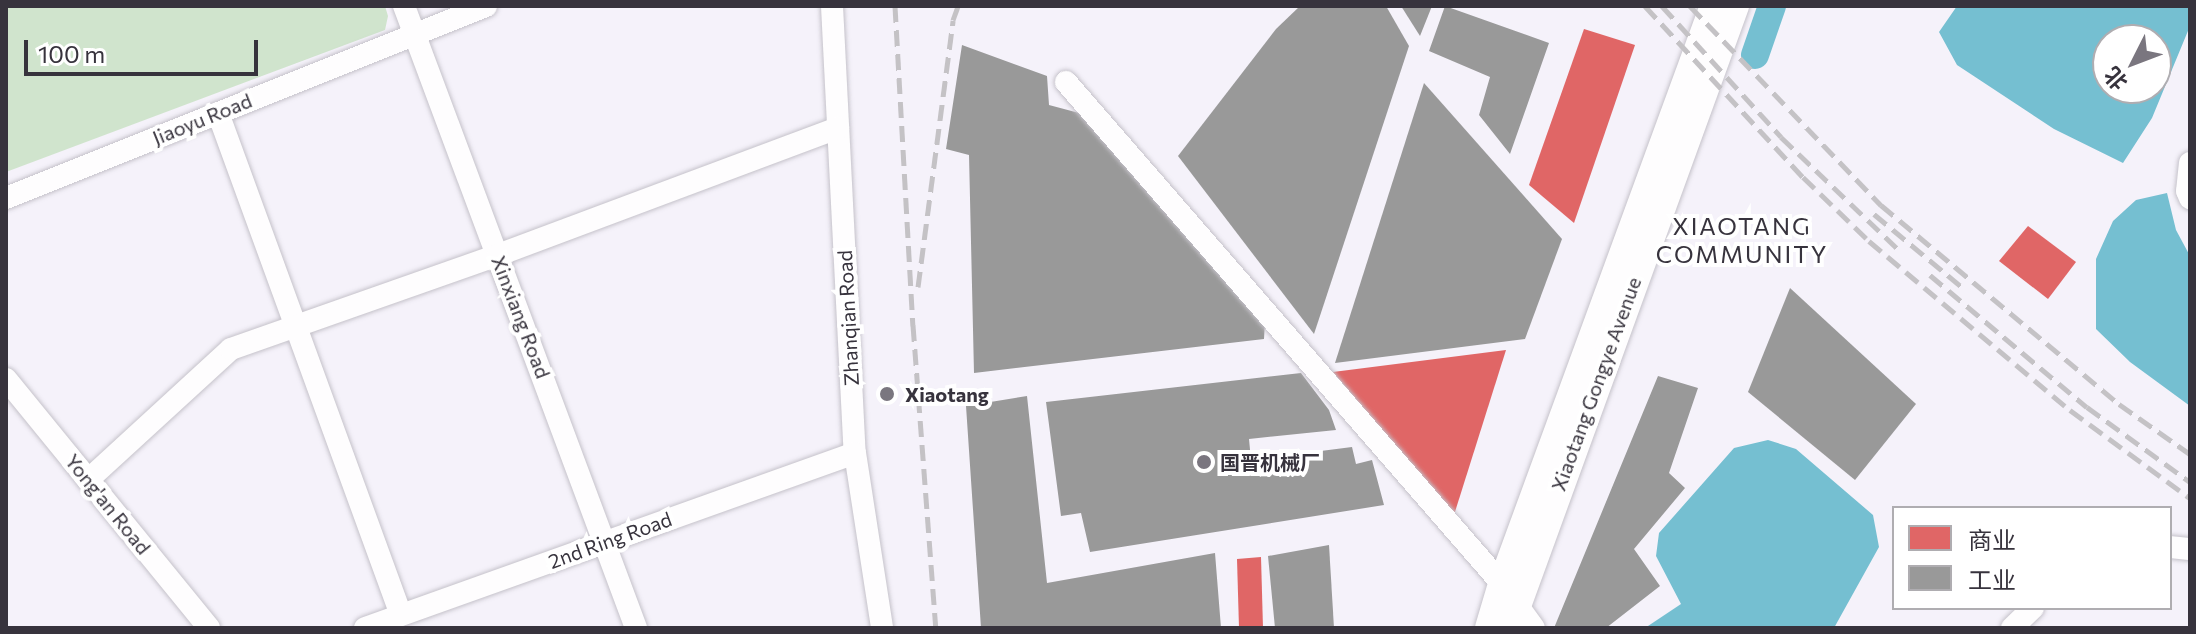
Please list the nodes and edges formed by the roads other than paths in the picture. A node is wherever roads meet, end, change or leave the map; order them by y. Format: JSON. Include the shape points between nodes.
{"nodes":[{"id":1,"x":404,"y":6,"type":"edge"},
{"id":2,"x":486,"y":6,"type":"edge"},
{"id":3,"x":832,"y":6,"type":"edge"},
{"id":4,"x":1714,"y":6,"type":"edge"},
{"id":5,"x":1735,"y":6,"type":"edge"},
{"id":6,"x":414,"y":35,"type":"junction"},
{"id":7,"x":1066,"y":82,"type":"dead end"},
{"id":8,"x":218,"y":113,"type":"junction"},
{"id":9,"x":838,"y":128,"type":"junction"},
{"id":10,"x":2190,"y":163,"type":"edge"},
{"id":11,"x":6,"y":198,"type":"edge"},
{"id":12,"x":2190,"y":198,"type":"edge"},
{"id":13,"x":498,"y":255,"type":"junction"},
{"id":14,"x":295,"y":327,"type":"junction"},
{"id":15,"x":6,"y":379,"type":"edge"},
{"id":16,"x":855,"y":453,"type":"junction"},
{"id":17,"x":88,"y":480,"type":"junction"},
{"id":18,"x":606,"y":542,"type":"junction"},
{"id":19,"x":1509,"y":605,"type":"edge"},
{"id":20,"x":2031,"y":610,"type":"edge"},
{"id":21,"x":401,"y":615,"type":"junction"},
{"id":22,"x":209,"y":628,"type":"edge"},
{"id":23,"x":365,"y":628,"type":"edge"},
{"id":24,"x":636,"y":628,"type":"edge"},
{"id":25,"x":882,"y":628,"type":"edge"},
{"id":26,"x":1489,"y":628,"type":"edge"},
{"id":27,"x":1534,"y":628,"type":"edge"},
{"id":28,"x":2012,"y":628,"type":"edge"}],
"edges":[{"from":1,"to":6,"type":"street","name":"Xinxiang Road"},
{"from":2,"to":6,"type":"street","name":"Jiaoyu Road"},
{"from":3,"to":9,"type":"street","name":"Zhanqian Road"},
{"from":4,"to":19,"type":"main road","name":"Xiaotang Gongye Avenue"},
{"from":5,"to":19,"type":"main road","name":"Xiaotang Gongye Avenue"},
{"from":6,"to":8,"type":"street","name":"Jiaoyu Road"},
{"from":6,"to":13,"type":"street","name":"Xinxiang Road"},
{"from":7,"to":19,"type":"street"},
{"from":8,"to":11,"type":"street","name":"Jiaoyu Road"},
{"from":8,"to":14,"type":"street"},
{"from":9,"to":13,"type":"street"},
{"from":9,"to":16,"type":"street","name":"Zhanqian Road"},
{"from":10,"to":12,"type":"street"},
{"from":13,"to":14,"type":"street"},
{"from":13,"to":18,"type":"street","name":"Xinxiang Road"},
{"from":14,"to":17,"type":"street","via":[[231,349]]},
{"from":14,"to":21,"type":"street"},
{"from":15,"to":17,"type":"street","name":"Yong'an Road"},
{"from":16,"to":18,"type":"street","name":"2nd Ring Road"},
{"from":16,"to":25,"type":"street","name":"Zhanqian Road"},
{"from":17,"to":22,"type":"street","name":"Yong'an Road"},
{"from":18,"to":21,"type":"street","name":"2nd Ring Road"},
{"from":18,"to":24,"type":"street","name":"Xinxiang Road"},
{"from":19,"to":26,"type":"main road","name":"Xiaotang Gongye Avenue"},
{"from":19,"to":27,"type":"street"},
{"from":20,"to":28,"type":"street"},
{"from":21,"to":23,"type":"street","name":"2nd Ring Road"}]}
